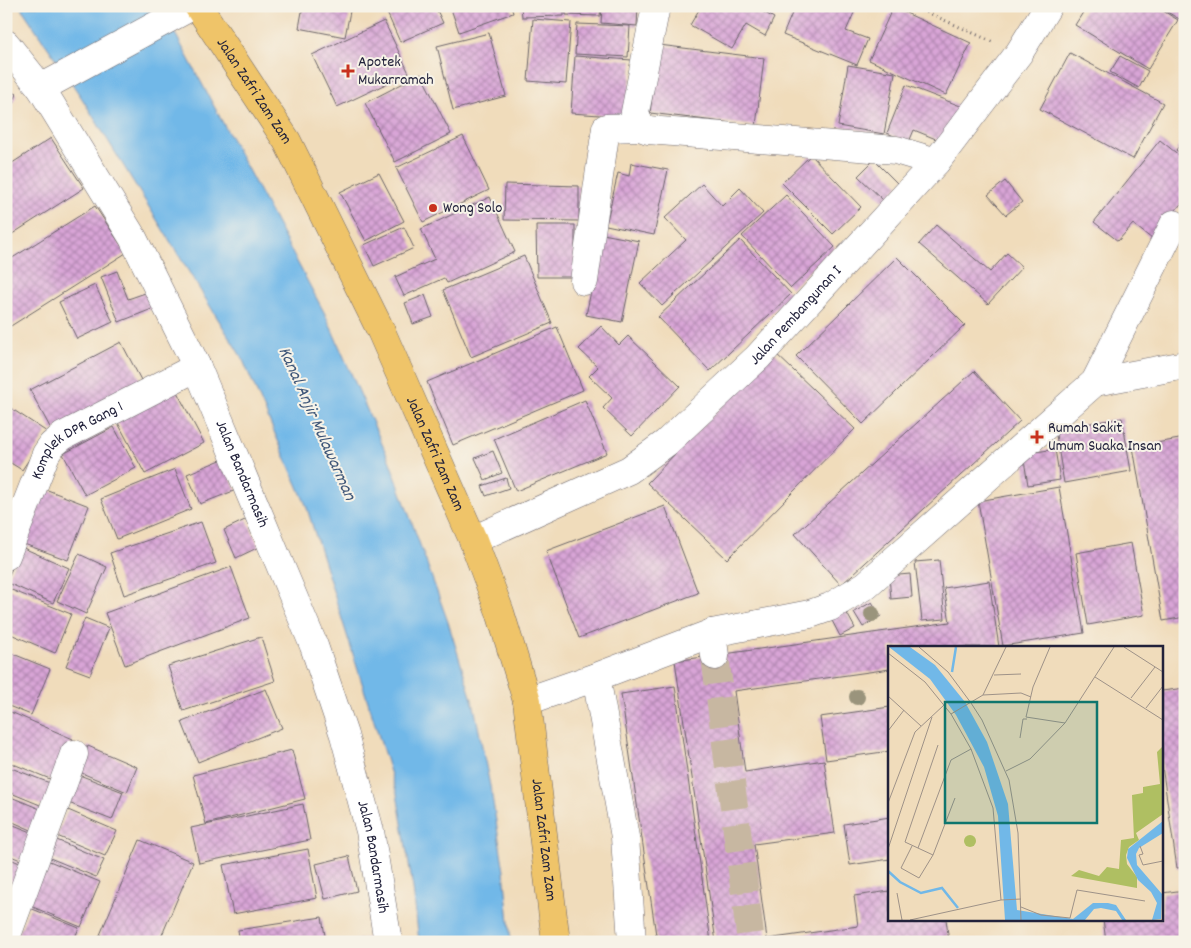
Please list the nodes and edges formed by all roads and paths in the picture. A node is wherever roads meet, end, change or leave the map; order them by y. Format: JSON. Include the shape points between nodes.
{"nodes":[{"id":1,"x":656,"y":6,"type":"edge"},
{"id":2,"x":913,"y":6,"type":"edge"},
{"id":3,"x":1048,"y":6,"type":"edge"},
{"id":4,"x":189,"y":9,"type":"edge"},
{"id":5,"x":6,"y":44,"type":"edge"},
{"id":6,"x":1019,"y":53,"type":"junction"},
{"id":7,"x":49,"y":84,"type":"junction"},
{"id":8,"x":640,"y":127,"type":"junction"},
{"id":9,"x":936,"y":162,"type":"junction"},
{"id":10,"x":1174,"y":224,"type":"dead end"},
{"id":11,"x":584,"y":281,"type":"dead end"},
{"id":12,"x":1185,"y":364,"type":"edge"},
{"id":13,"x":197,"y":367,"type":"junction"},
{"id":14,"x":1094,"y":382,"type":"junction"},
{"id":15,"x":473,"y":540,"type":"junction"},
{"id":16,"x":6,"y":556,"type":"edge"},
{"id":17,"x":596,"y":677,"type":"junction"},
{"id":18,"x":527,"y":701,"type":"junction"},
{"id":19,"x":74,"y":754,"type":"dead end"},
{"id":20,"x":6,"y":938,"type":"edge"},
{"id":21,"x":388,"y":942,"type":"edge"},
{"id":22,"x":556,"y":942,"type":"edge"},
{"id":23,"x":632,"y":942,"type":"edge"}],
"edges":[{"from":1,"to":8,"type":"street","via":[[635,112]]},
{"from":2,"to":6,"type":"path"},
{"from":3,"to":6,"type":"street","name":"Jalan Pembangunan I"},
{"from":4,"to":7,"type":"street"},
{"from":4,"to":15,"type":"main road","name":"Jalan Zafri Zam Zam","via":[[287,141],[381,331]]},
{"from":5,"to":7,"type":"street","name":"Jalan Bandarmasih"},
{"from":6,"to":9,"type":"street","name":"Jalan Pembangunan I"},
{"from":7,"to":13,"type":"street","name":"Jalan Bandarmasih","via":[[133,238]]},
{"from":8,"to":9,"type":"street","via":[[896,150]]},
{"from":8,"to":11,"type":"street","via":[[606,128]]},
{"from":9,"to":15,"type":"street","name":"Jalan Pembangunan I","via":[[758,356],[666,443],[629,470]]},
{"from":10,"to":14,"type":"street"},
{"from":12,"to":14,"type":"street"},
{"from":13,"to":16,"type":"street","name":"Komplek DPR Gang 1","via":[[63,436],[52,445]]},
{"from":13,"to":21,"type":"street","name":"Jalan Bandarmasih","via":[[314,646],[344,735],[370,831]]},
{"from":14,"to":17,"type":"street","via":[[866,585],[849,596],[810,614]]},
{"from":15,"to":18,"type":"main road","name":"Jalan Zafri Zam Zam","via":[[500,612]]},
{"from":17,"to":18,"type":"street"},
{"from":17,"to":23,"type":"street","via":[[625,837]]},
{"from":18,"to":22,"type":"main road","name":"Jalan Zafri Zam Zam"},
{"from":19,"to":20,"type":"street"}]}
